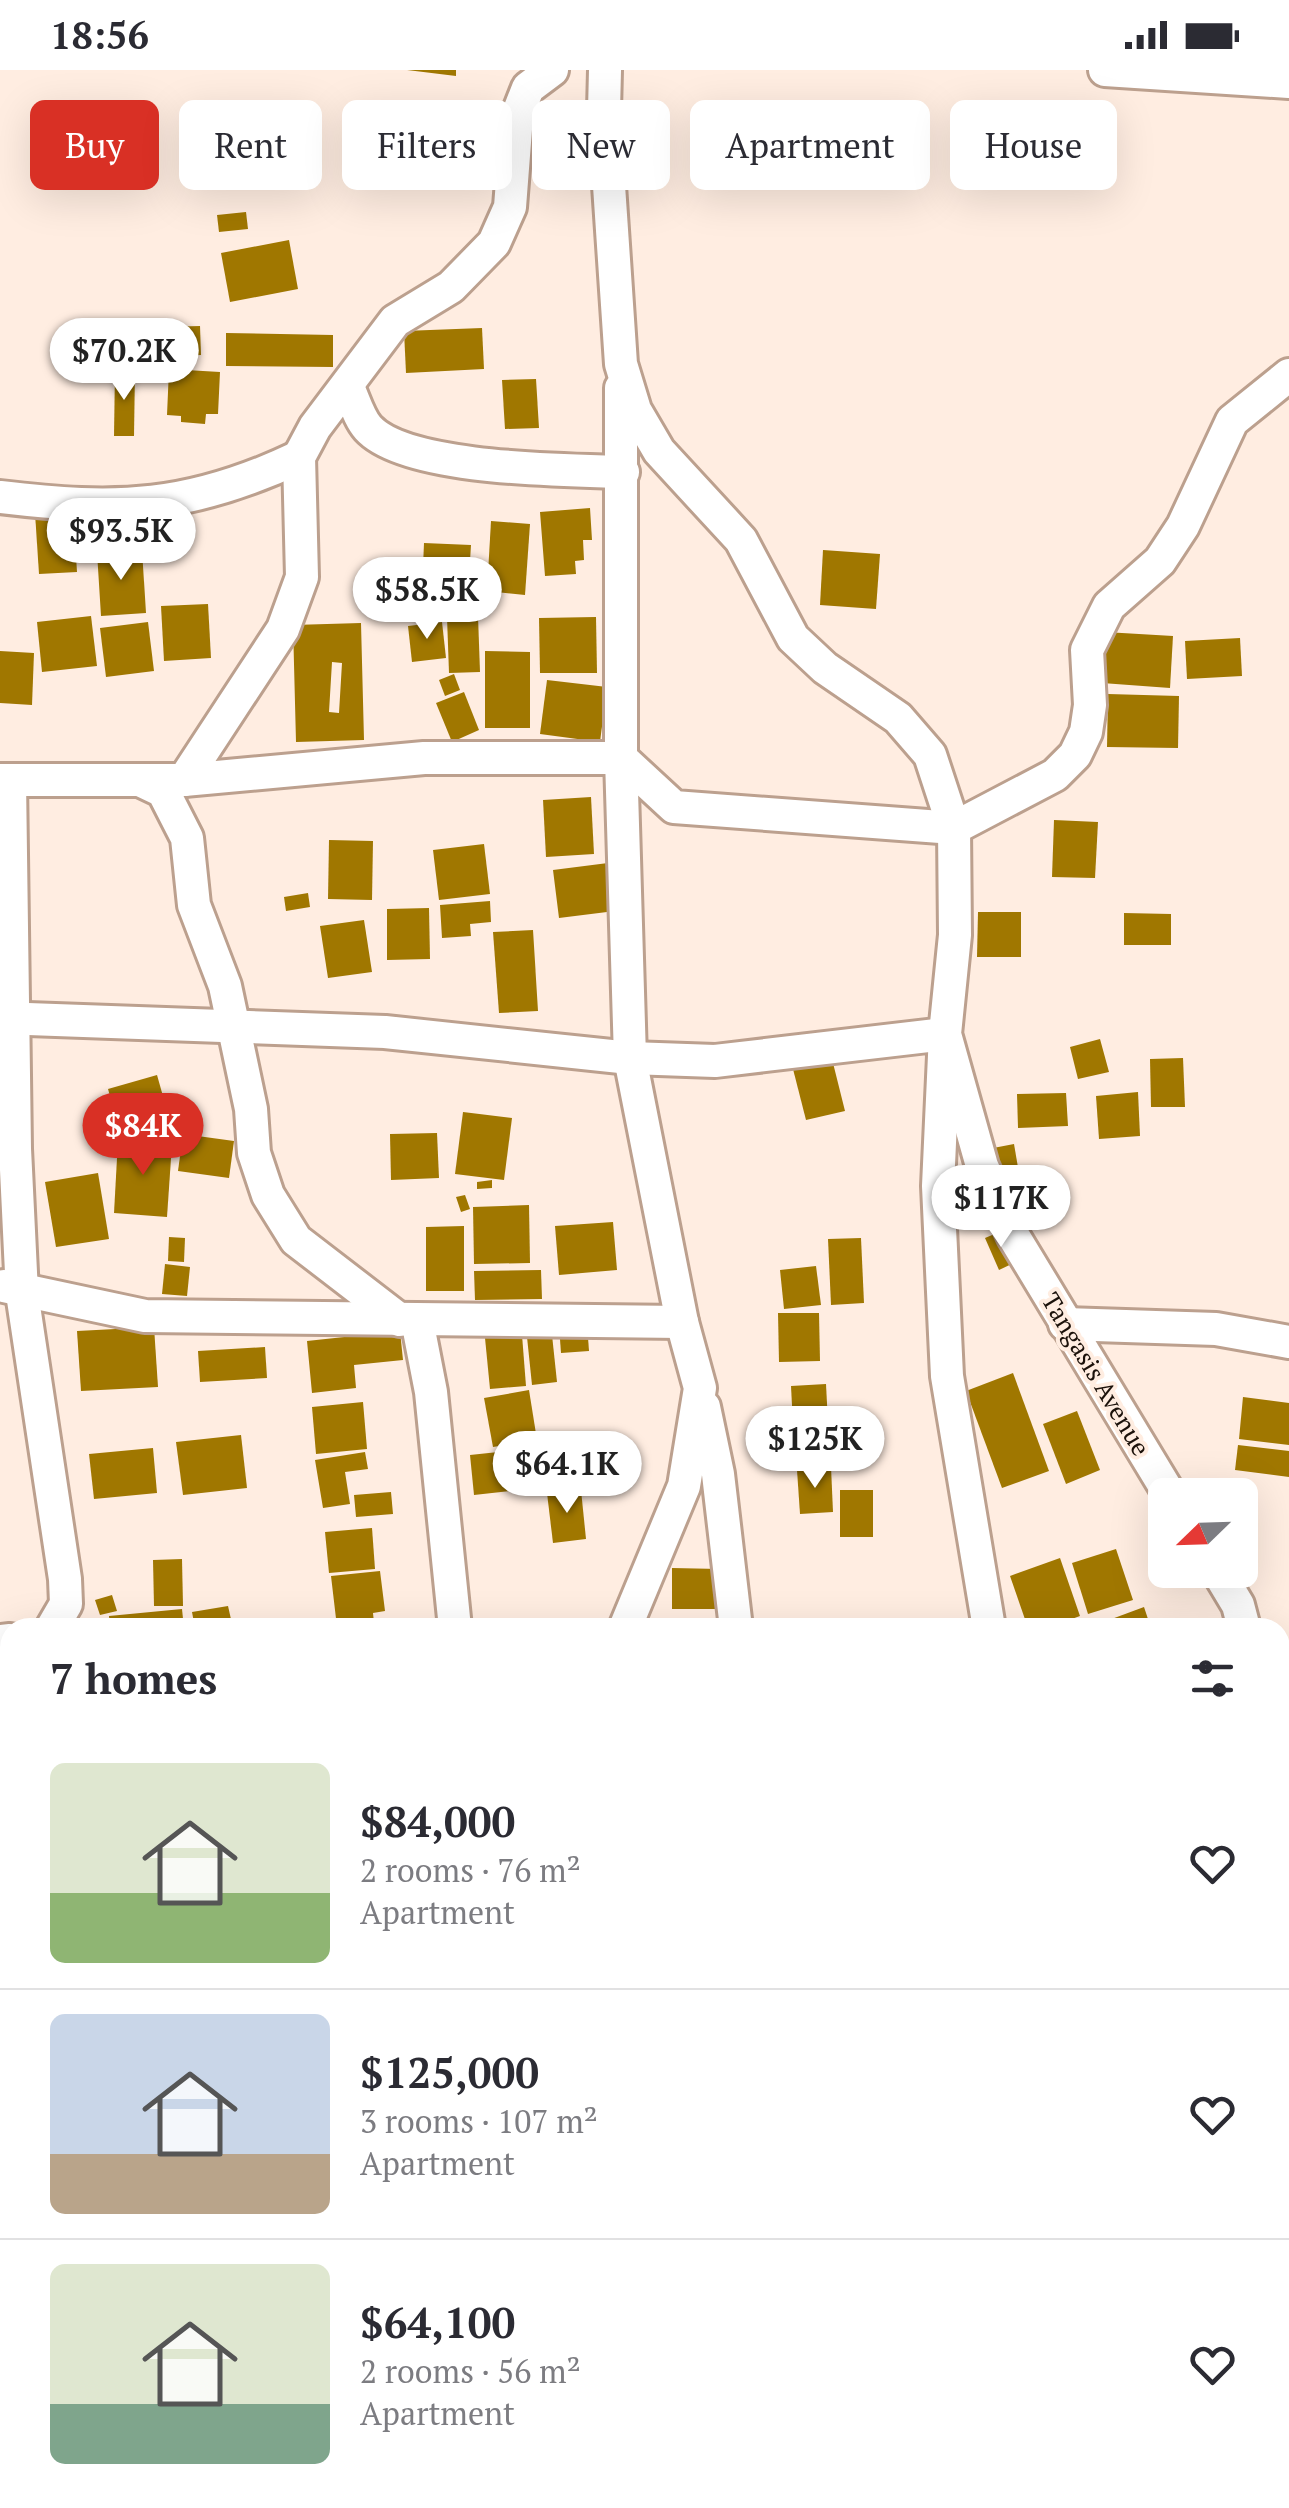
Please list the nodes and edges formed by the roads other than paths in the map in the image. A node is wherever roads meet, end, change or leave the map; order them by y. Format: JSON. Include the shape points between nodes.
{"nodes":[{"id":1,"x":552,"y":70,"type":"edge"},
{"id":2,"x":605,"y":70,"type":"edge"},
{"id":3,"x":1105,"y":70,"type":"edge"},
{"id":4,"x":1289,"y":82,"type":"edge"},
{"id":5,"x":620,"y":364,"type":"junction"},
{"id":6,"x":1289,"y":375,"type":"edge"},
{"id":7,"x":348,"y":387,"type":"junction"},
{"id":8,"x":299,"y":456,"type":"junction"},
{"id":9,"x":623,"y":472,"type":"junction"},
{"id":10,"x":0,"y":497,"type":"edge"},
{"id":11,"x":621,"y":758,"type":"junction"},
{"id":12,"x":5,"y":780,"type":"edge"},
{"id":13,"x":184,"y":780,"type":"junction"},
{"id":14,"x":142,"y":781,"type":"junction"},
{"id":15,"x":674,"y":807,"type":"junction"},
{"id":16,"x":954,"y":828,"type":"junction"},
{"id":17,"x":624,"y":842,"type":"junction"},
{"id":18,"x":6,"y":1018,"type":"edge"},
{"id":19,"x":230,"y":1027,"type":"junction"},
{"id":20,"x":945,"y":1034,"type":"junction"},
{"id":21,"x":630,"y":1058,"type":"junction"},
{"id":22,"x":11,"y":1289,"type":"edge"},
{"id":23,"x":408,"y":1320,"type":"junction"},
{"id":24,"x":682,"y":1322,"type":"junction"},
{"id":25,"x":1065,"y":1324,"type":"junction"},
{"id":26,"x":1289,"y":1342,"type":"edge"},
{"id":27,"x":700,"y":1388,"type":"junction"},
{"id":28,"x":1160,"y":1478,"type":"edge"},
{"id":29,"x":1227,"y":1588,"type":"edge"},
{"id":30,"x":68,"y":1618,"type":"edge"},
{"id":31,"x":455,"y":1618,"type":"edge"},
{"id":32,"x":629,"y":1618,"type":"edge"},
{"id":33,"x":735,"y":1618,"type":"edge"},
{"id":34,"x":986,"y":1618,"type":"edge"},
{"id":35,"x":1241,"y":1618,"type":"edge"}],
"edges":[{"from":1,"to":7,"type":"street","via":[[528,88],[517,116],[510,208],[494,243],[451,287],[395,320]]},
{"from":2,"to":5,"type":"street","name":"Tangasis Avenue"},
{"from":3,"to":4,"type":"street"},
{"from":5,"to":9,"type":"street"},
{"from":5,"to":16,"type":"street","name":"Tangasis Avenue","via":[[659,452],[741,540],[793,638],[898,718],[930,755]]},
{"from":6,"to":16,"type":"street","via":[[1232,420],[1183,526],[1160,560],[1109,606],[1087,650],[1090,706],[1074,756],[1055,776]]},
{"from":7,"to":8,"type":"street"},
{"from":7,"to":9,"type":"street","via":[[367,427],[406,450],[474,462]]},
{"from":8,"to":10,"type":"street","via":[[255,478],[161,502],[88,507]]},
{"from":8,"to":13,"type":"street","via":[[302,577],[283,628]]},
{"from":9,"to":11,"type":"street"},
{"from":11,"to":13,"type":"street","via":[[424,758]]},
{"from":11,"to":15,"type":"street"},
{"from":11,"to":17,"type":"street"},
{"from":12,"to":14,"type":"street"},
{"from":12,"to":18,"type":"street"},
{"from":13,"to":14,"type":"street"},
{"from":14,"to":19,"type":"street","via":[[162,791],[187,838],[194,905],[224,986]]},
{"from":15,"to":16,"type":"street"},
{"from":15,"to":17,"type":"street"},
{"from":16,"to":20,"type":"street","name":"Tangasis Avenue","via":[[955,935]]},
{"from":17,"to":21,"type":"street"},
{"from":18,"to":19,"type":"street"},
{"from":18,"to":22,"type":"street"},
{"from":19,"to":21,"type":"street","via":[[384,1032]]},
{"from":19,"to":23,"type":"street","via":[[268,1195],[296,1240]]},
{"from":20,"to":21,"type":"street","via":[[716,1061]]},
{"from":20,"to":25,"type":"street","name":"Tangasis Avenue","via":[[982,1166]]},
{"from":20,"to":34,"type":"street","via":[[938,1186],[947,1376]]},
{"from":21,"to":24,"type":"street"},
{"from":22,"to":23,"type":"street","via":[[146,1316]]},
{"from":22,"to":30,"type":"street"},
{"from":23,"to":24,"type":"street"},
{"from":23,"to":31,"type":"street","via":[[430,1392]]},
{"from":24,"to":27,"type":"street"},
{"from":25,"to":26,"type":"street","via":[[1216,1329]]},
{"from":25,"to":28,"type":"street","name":"Tangasis Avenue"},
{"from":27,"to":32,"type":"street","via":[[684,1486]]},
{"from":27,"to":33,"type":"street"},
{"from":29,"to":35,"type":"street"}]}
